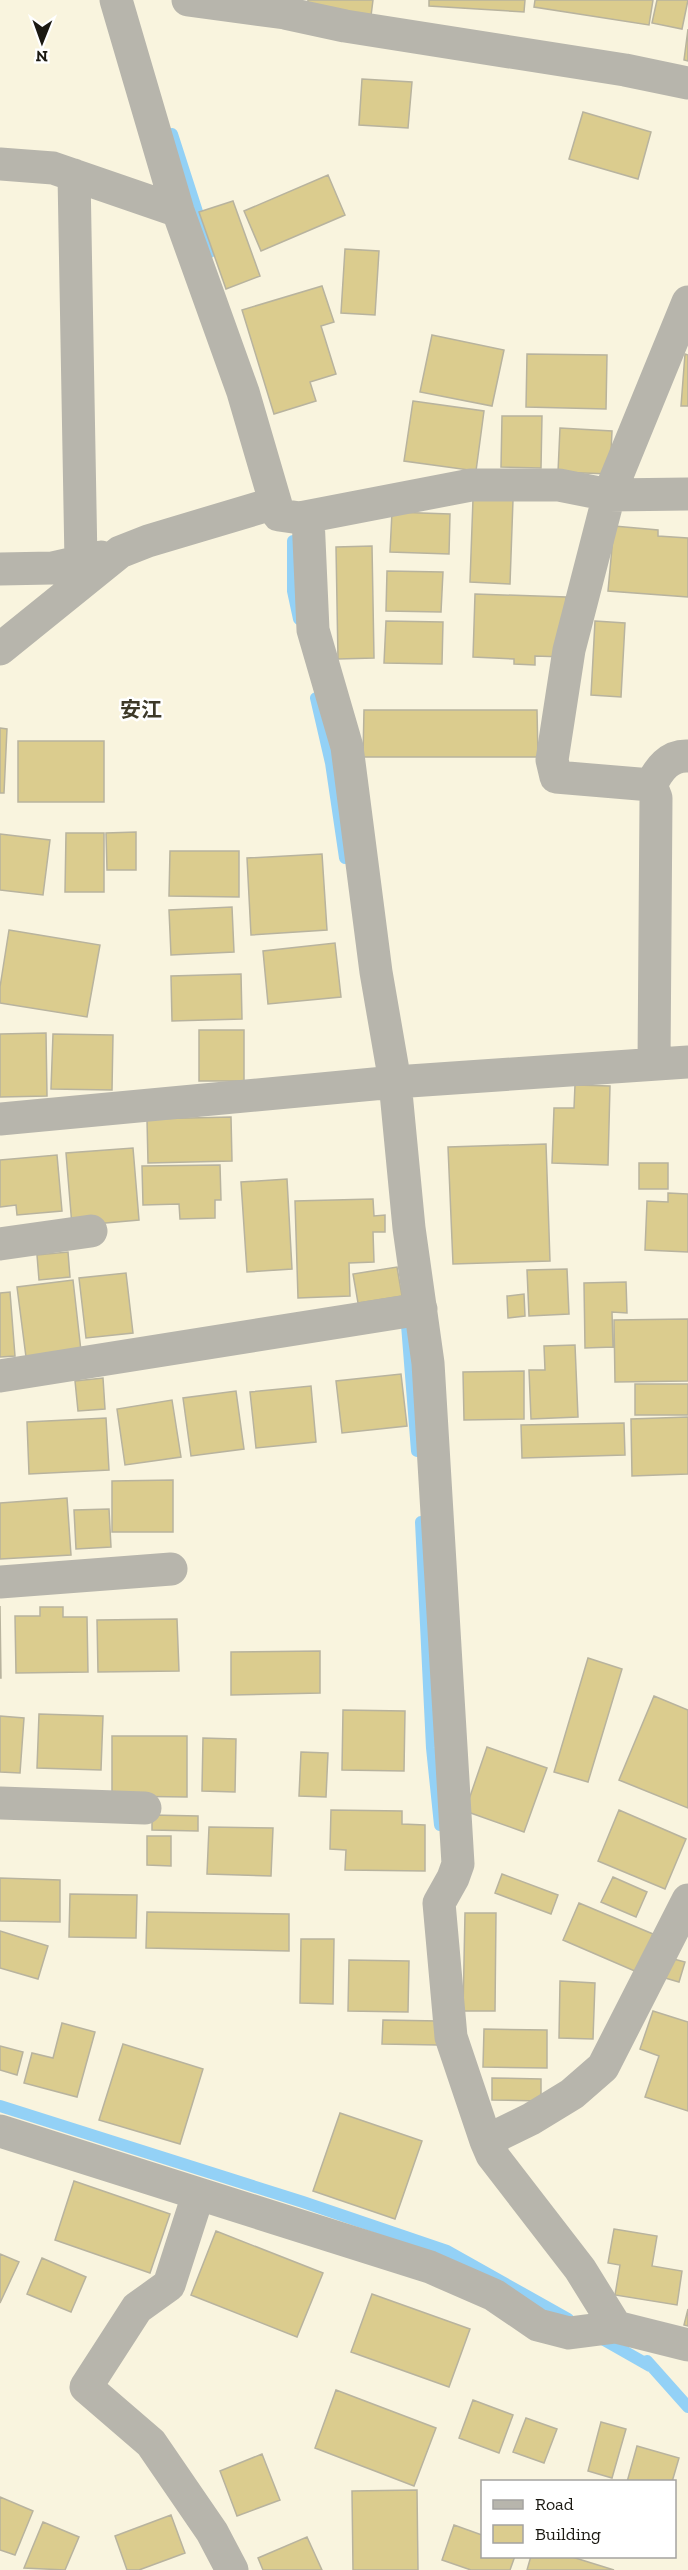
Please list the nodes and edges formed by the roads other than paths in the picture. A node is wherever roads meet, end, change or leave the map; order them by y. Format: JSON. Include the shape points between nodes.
{"nodes":[{"id":1,"x":116,"y":0,"type":"edge"},
{"id":2,"x":188,"y":0,"type":"edge"},
{"id":3,"x":285,"y":6,"type":"edge"},
{"id":4,"x":688,"y":83,"type":"edge"},
{"id":5,"x":0,"y":164,"type":"edge"},
{"id":6,"x":74,"y":175,"type":"junction"},
{"id":7,"x":178,"y":211,"type":"junction"},
{"id":8,"x":688,"y":302,"type":"edge"},
{"id":9,"x":688,"y":494,"type":"edge"},
{"id":10,"x":609,"y":495,"type":"junction"},
{"id":11,"x":292,"y":514,"type":"junction"},
{"id":12,"x":120,"y":552,"type":"junction"},
{"id":13,"x":81,"y":562,"type":"junction"},
{"id":14,"x":0,"y":569,"type":"edge"},
{"id":15,"x":0,"y":650,"type":"edge"},
{"id":16,"x":688,"y":756,"type":"edge"},
{"id":17,"x":651,"y":785,"type":"junction"},
{"id":18,"x":688,"y":1062,"type":"edge"},
{"id":19,"x":654,"y":1064,"type":"junction"},
{"id":20,"x":395,"y":1082,"type":"junction"},
{"id":21,"x":0,"y":1119,"type":"edge"},
{"id":22,"x":92,"y":1231,"type":"dead end"},
{"id":23,"x":0,"y":1244,"type":"edge"},
{"id":24,"x":411,"y":1311,"type":"junction"},
{"id":25,"x":0,"y":1376,"type":"edge"},
{"id":26,"x":171,"y":1569,"type":"dead end"},
{"id":27,"x":0,"y":1582,"type":"edge"},
{"id":28,"x":0,"y":1803,"type":"edge"},
{"id":29,"x":146,"y":1808,"type":"dead end"},
{"id":30,"x":685,"y":1913,"type":"edge"},
{"id":31,"x":0,"y":2132,"type":"edge"},
{"id":32,"x":496,"y":2136,"type":"junction"},
{"id":33,"x":198,"y":2195,"type":"junction"},
{"id":34,"x":609,"y":2327,"type":"junction"},
{"id":35,"x":686,"y":2351,"type":"edge"},
{"id":36,"x":232,"y":2570,"type":"edge"}],
"edges":[{"from":1,"to":7,"type":"street"},
{"from":2,"to":3,"type":"street"},
{"from":3,"to":4,"type":"street","via":[[345,26]]},
{"from":5,"to":6,"type":"street","via":[[53,168]]},
{"from":6,"to":7,"type":"street"},
{"from":6,"to":13,"type":"street"},
{"from":7,"to":11,"type":"street"},
{"from":8,"to":10,"type":"street"},
{"from":9,"to":10,"type":"street"},
{"from":10,"to":11,"type":"street","via":[[559,485],[471,485]]},
{"from":10,"to":17,"type":"street","via":[[569,650],[552,760],[556,777]]},
{"from":11,"to":12,"type":"street","via":[[148,541]]},
{"from":11,"to":20,"type":"street","via":[[314,630],[347,747],[376,972]]},
{"from":12,"to":13,"type":"street"},
{"from":12,"to":15,"type":"street"},
{"from":13,"to":14,"type":"street","via":[[52,568]]},
{"from":16,"to":17,"type":"street","via":[[679,756],[659,768]]},
{"from":17,"to":19,"type":"street","via":[[656,798]]},
{"from":18,"to":19,"type":"street"},
{"from":19,"to":20,"type":"street"},
{"from":20,"to":21,"type":"street"},
{"from":20,"to":24,"type":"street","via":[[409,1228]]},
{"from":22,"to":23,"type":"street"},
{"from":24,"to":25,"type":"street"},
{"from":24,"to":32,"type":"street","via":[[428,1364],[458,1864],[439,1903],[451,2037]]},
{"from":26,"to":27,"type":"street"},
{"from":28,"to":29,"type":"street"},
{"from":30,"to":32,"type":"street","via":[[603,2067],[572,2094]]},
{"from":31,"to":33,"type":"street"},
{"from":32,"to":34,"type":"street","via":[[492,2155],[580,2269]]},
{"from":33,"to":34,"type":"street","via":[[429,2267],[494,2295],[538,2325],[569,2333]]},
{"from":33,"to":36,"type":"street","via":[[169,2285],[137,2308],[86,2387],[152,2443],[212,2532]]},
{"from":34,"to":35,"type":"street"}]}
